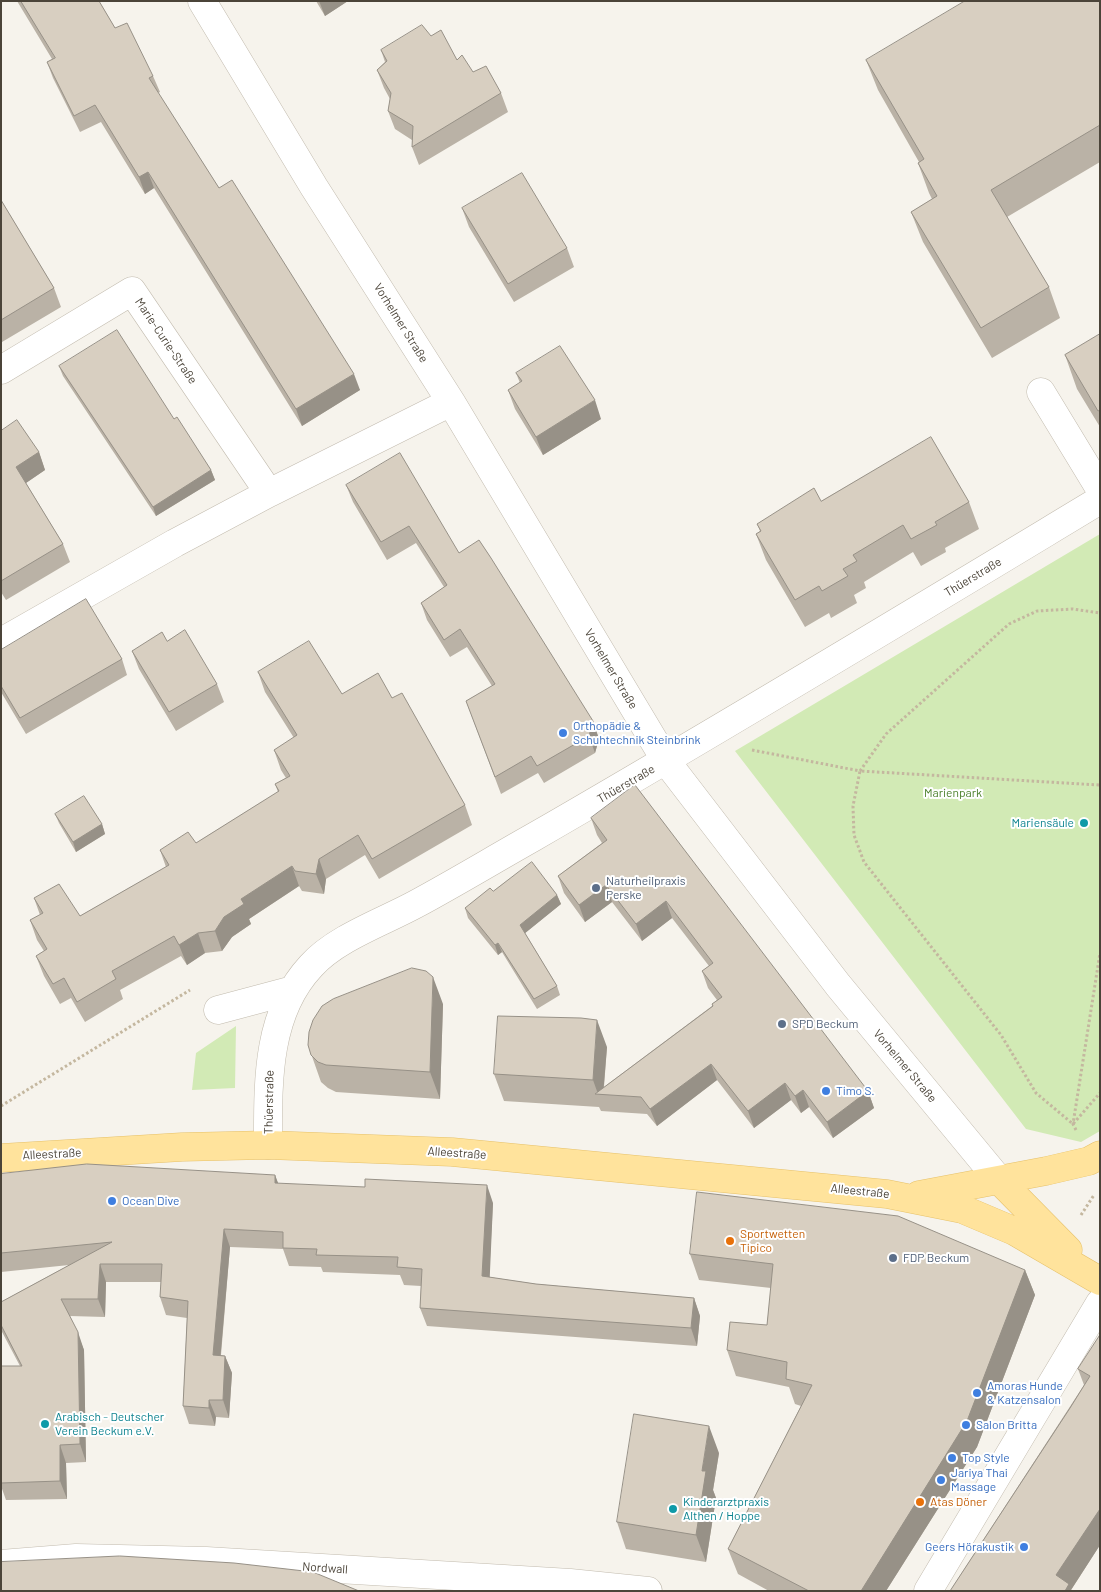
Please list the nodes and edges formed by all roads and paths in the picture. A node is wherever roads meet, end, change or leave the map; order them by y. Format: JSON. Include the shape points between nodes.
{"nodes":[{"id":1,"x":202,"y":1,"type":"edge"},
{"id":2,"x":1,"y":370,"type":"edge"},
{"id":3,"x":1041,"y":392,"type":"dead end"},
{"id":4,"x":451,"y":402,"type":"junction"},
{"id":5,"x":1100,"y":489,"type":"edge"},
{"id":6,"x":269,"y":492,"type":"junction"},
{"id":7,"x":1100,"y":500,"type":"edge"},
{"id":8,"x":1100,"y":613,"type":"edge"},
{"id":9,"x":1,"y":642,"type":"edge"},
{"id":10,"x":701,"y":741,"type":"junction"},
{"id":11,"x":666,"y":761,"type":"junction"},
{"id":12,"x":860,"y":771,"type":"junction"},
{"id":13,"x":1099,"y":784,"type":"edge"},
{"id":14,"x":1100,"y":953,"type":"edge"},
{"id":15,"x":194,"y":987,"type":"dead end"},
{"id":16,"x":293,"y":990,"type":"junction"},
{"id":17,"x":218,"y":1010,"type":"dead end"},
{"id":18,"x":1100,"y":1093,"type":"edge"},
{"id":19,"x":1,"y":1106,"type":"edge"},
{"id":20,"x":1073,"y":1124,"type":"junction"},
{"id":21,"x":268,"y":1145,"type":"junction"},
{"id":22,"x":1,"y":1158,"type":"edge"},
{"id":23,"x":1095,"y":1158,"type":"edge"},
{"id":24,"x":999,"y":1180,"type":"junction"},
{"id":25,"x":910,"y":1197,"type":"junction"},
{"id":26,"x":1061,"y":1244,"type":"junction"},
{"id":27,"x":1100,"y":1280,"type":"edge"},
{"id":28,"x":1100,"y":1303,"type":"edge"},
{"id":29,"x":1,"y":1564,"type":"edge"},
{"id":30,"x":424,"y":1583,"type":"edge"},
{"id":31,"x":648,"y":1591,"type":"edge"},
{"id":32,"x":928,"y":1591,"type":"edge"}],
"edges":[{"from":1,"to":4,"type":"street","name":"Vorhelmer Straße","via":[[314,187]]},
{"from":2,"to":6,"type":"street","name":"Marie-Curie-Straße","via":[[132,291]]},
{"from":3,"to":5,"type":"street"},
{"from":4,"to":6,"type":"street"},
{"from":4,"to":11,"type":"street","name":"Vorhelmer Straße"},
{"from":6,"to":9,"type":"street"},
{"from":7,"to":10,"type":"street","name":"Thüerstraße"},
{"from":8,"to":12,"type":"path","via":[[1073,609],[1037,611],[1009,624],[886,734]]},
{"from":10,"to":11,"type":"street","name":"Thüerstraße"},
{"from":10,"to":12,"type":"path"},
{"from":11,"to":16,"type":"street","name":"Thüerstraße","via":[[417,904],[334,947],[311,965]]},
{"from":11,"to":24,"type":"street","name":"Vorhelmer Straße","via":[[838,985]]},
{"from":12,"to":13,"type":"path"},
{"from":12,"to":20,"type":"path","via":[[853,806],[854,835],[864,862],[1001,1035],[1036,1093]]},
{"from":14,"to":20,"type":"path"},
{"from":15,"to":19,"type":"path"},
{"from":16,"to":17,"type":"street"},
{"from":16,"to":21,"type":"street","name":"Thüerstraße","via":[[273,1046],[268,1075]]},
{"from":18,"to":20,"type":"path"},
{"from":20,"to":23,"type":"path"},
{"from":21,"to":22,"type":"main road","name":"Alleestraße"},
{"from":21,"to":25,"type":"main road","name":"Alleestraße","via":[[452,1152]]},
{"from":23,"to":24,"type":"main road","name":"Alleestraße"},
{"from":23,"to":26,"type":"path","via":[[1096,1192]]},
{"from":24,"to":25,"type":"main road","name":"Alleestraße"},
{"from":24,"to":26,"type":"main road","name":"Vorhelmer Straße"},
{"from":25,"to":27,"type":"main road","name":"Alleestraße","via":[[962,1209],[1014,1231]]},
{"from":26,"to":27,"type":"main road","name":"Vorhelmer Straße"},
{"from":28,"to":32,"type":"street"},
{"from":29,"to":30,"type":"street","name":"Nordwall","via":[[76,1558],[206,1560]]},
{"from":30,"to":31,"type":"street","name":"Nordwall","via":[[570,1583]]}]}
